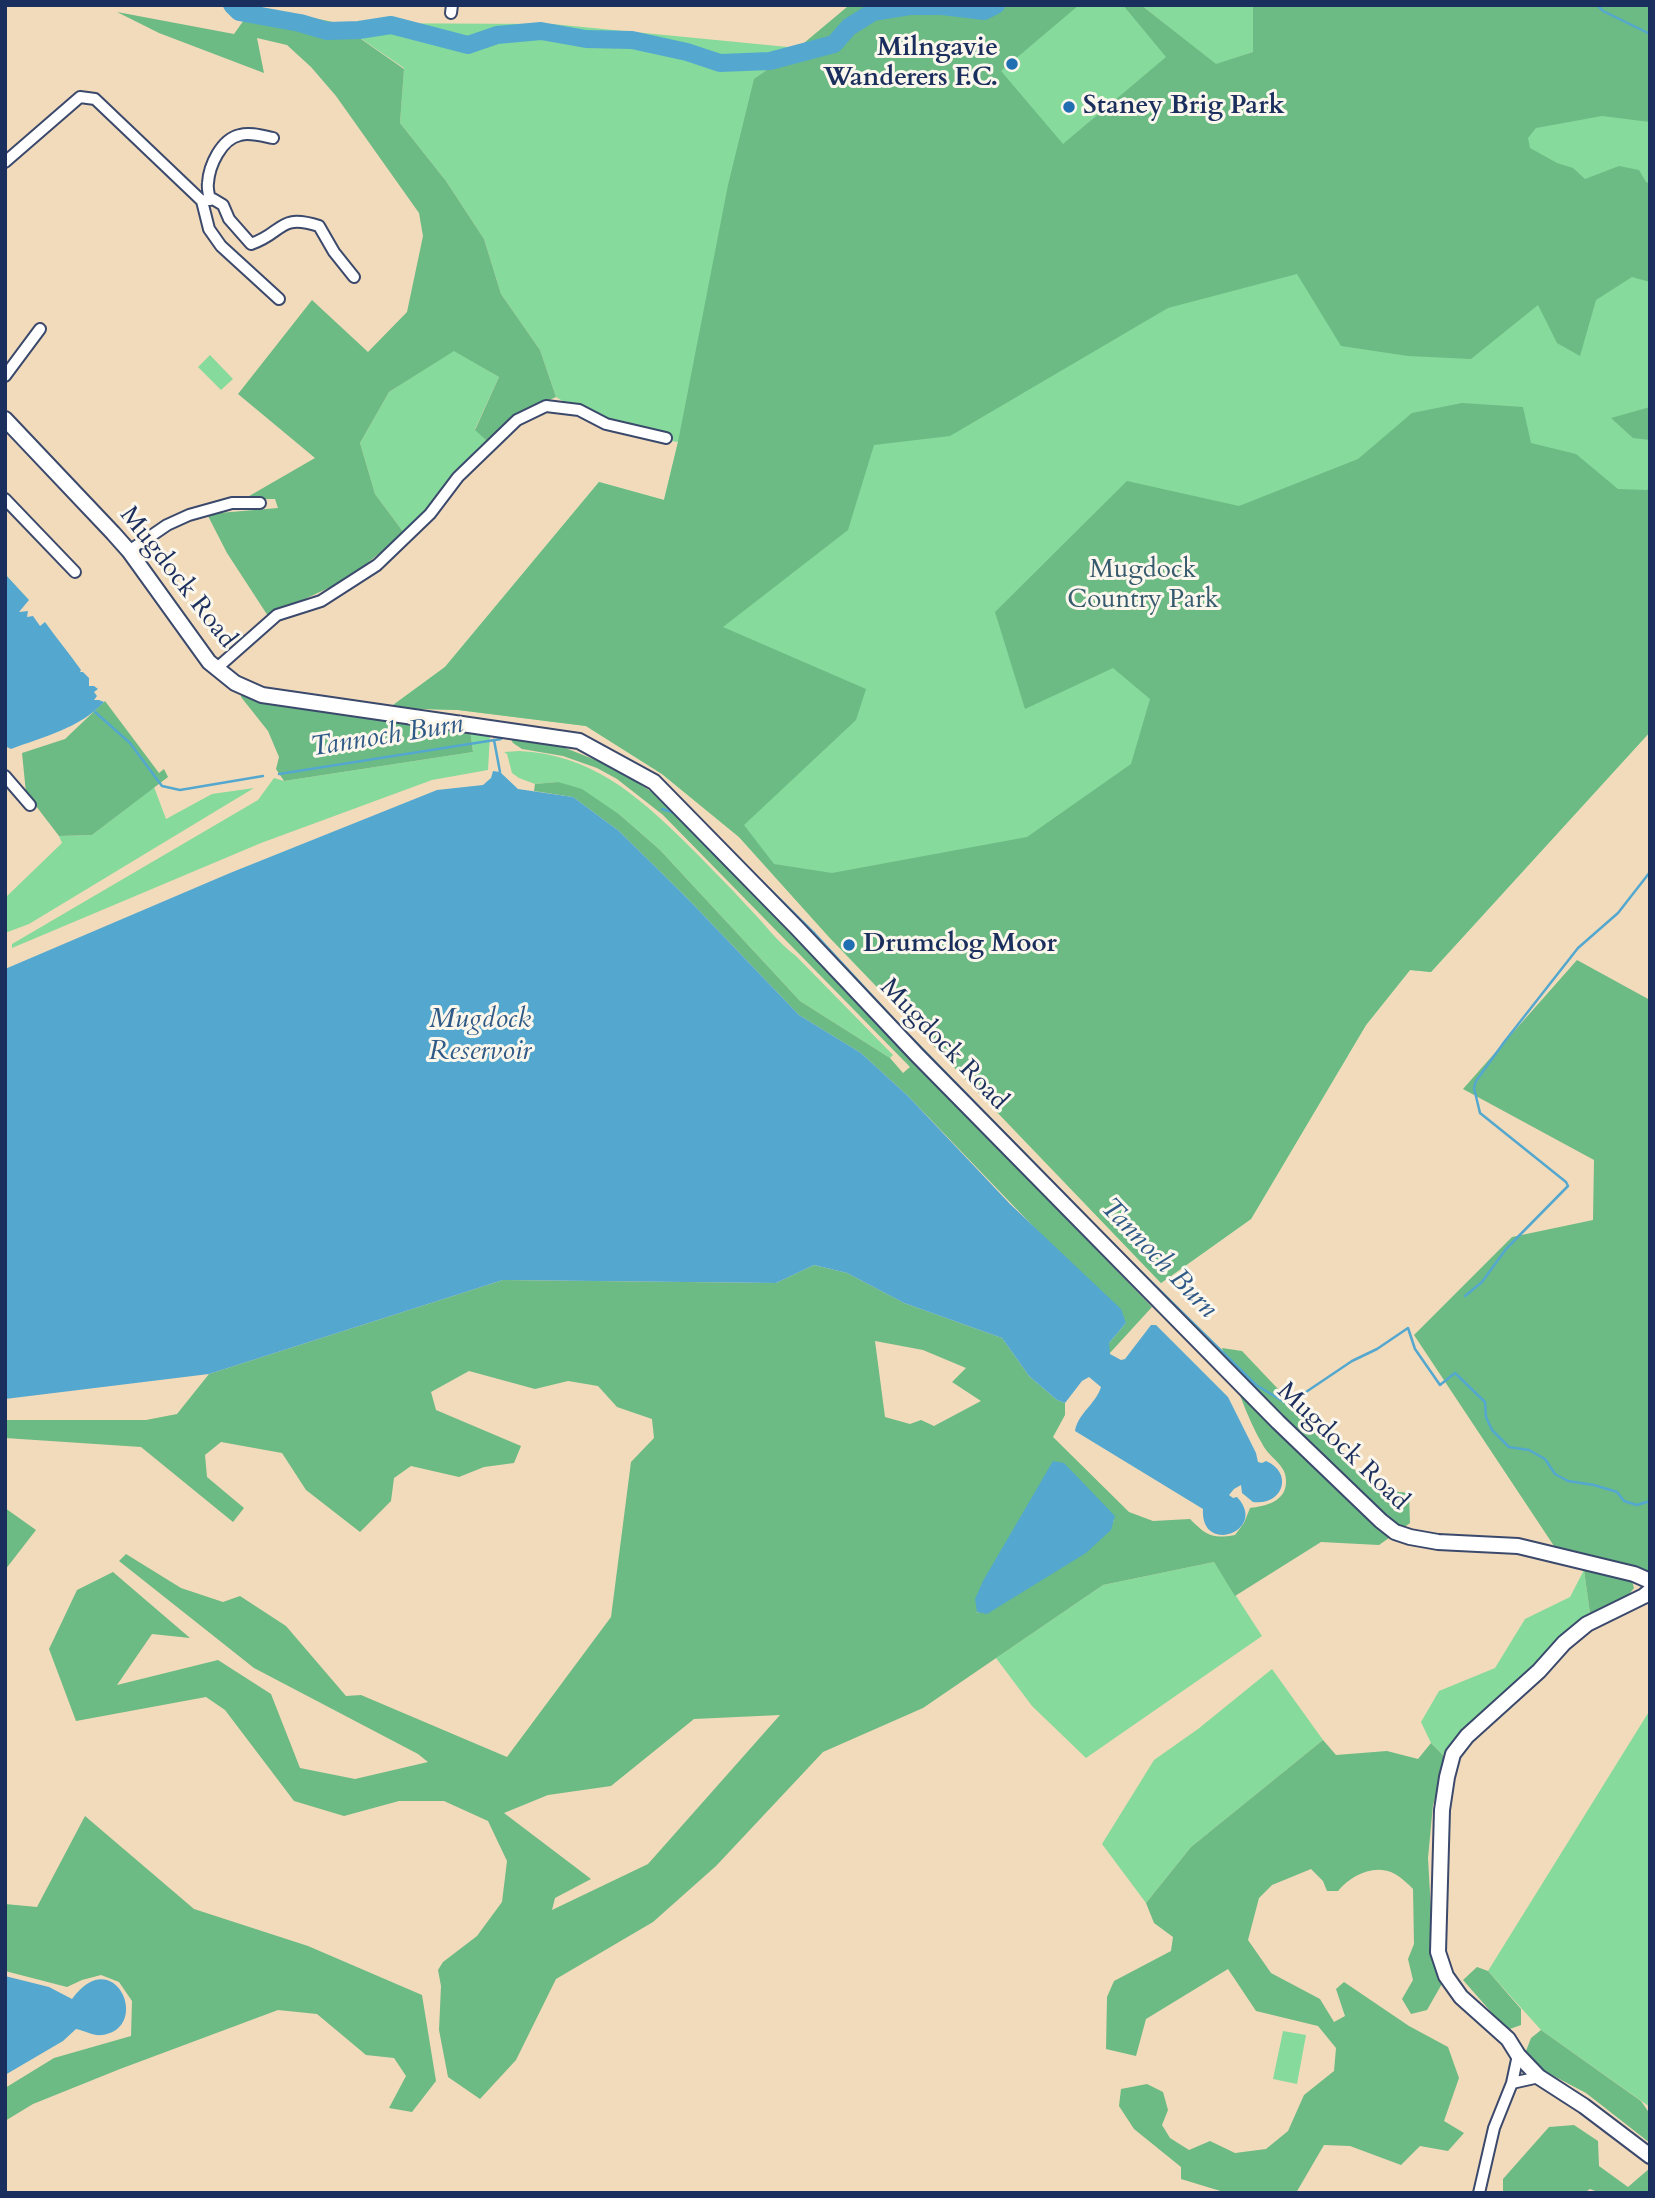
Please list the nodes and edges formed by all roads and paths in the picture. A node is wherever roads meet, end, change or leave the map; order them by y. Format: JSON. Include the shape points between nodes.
{"nodes":[{"id":1,"x":273,"y":138,"type":"dead end"},
{"id":2,"x":5,"y":162,"type":"edge"},
{"id":3,"x":206,"y":200,"type":"junction"},
{"id":4,"x":354,"y":278,"type":"dead end"},
{"id":5,"x":279,"y":299,"type":"dead end"},
{"id":6,"x":40,"y":329,"type":"dead end"},
{"id":7,"x":5,"y":376,"type":"edge"},
{"id":8,"x":5,"y":419,"type":"edge"},
{"id":9,"x":666,"y":438,"type":"dead end"},
{"id":10,"x":5,"y":499,"type":"edge"},
{"id":11,"x":260,"y":503,"type":"dead end"},
{"id":12,"x":129,"y":551,"type":"junction"},
{"id":13,"x":75,"y":572,"type":"dead end"},
{"id":14,"x":217,"y":668,"type":"junction"},
{"id":15,"x":5,"y":776,"type":"edge"},
{"id":16,"x":30,"y":805,"type":"dead end"},
{"id":17,"x":1650,"y":1581,"type":"edge"},
{"id":18,"x":1650,"y":1591,"type":"edge"},
{"id":19,"x":1518,"y":2055,"type":"junction"},
{"id":20,"x":1539,"y":2077,"type":"junction"},
{"id":21,"x":1512,"y":2083,"type":"junction"},
{"id":22,"x":1650,"y":2156,"type":"edge"},
{"id":23,"x":1479,"y":2193,"type":"edge"}],
"edges":[{"from":1,"to":3,"type":"street","via":[[239,135],[227,141],[212,168]]},
{"from":2,"to":3,"type":"street","via":[[80,97],[88,97]]},
{"from":3,"to":4,"type":"street","via":[[223,205],[251,244],[299,220],[319,226]]},
{"from":3,"to":5,"type":"street","via":[[209,229],[221,246]]},
{"from":6,"to":7,"type":"street"},
{"from":8,"to":12,"type":"street","name":"Mugdock Road"},
{"from":9,"to":14,"type":"street","via":[[606,424],[579,410],[546,406],[517,420],[377,565],[321,601],[277,615]]},
{"from":10,"to":13,"type":"street"},
{"from":11,"to":12,"type":"street","via":[[232,503],[189,515],[167,524]]},
{"from":12,"to":14,"type":"street","name":"Mugdock Road"},
{"from":14,"to":17,"type":"street","name":"Mugdock Road","via":[[235,683],[262,695],[579,741],[654,782],[1278,1422],[1381,1521],[1410,1537],[1518,1546]]},
{"from":15,"to":16,"type":"street"},
{"from":18,"to":19,"type":"street","via":[[1587,1624],[1564,1643],[1453,1754],[1442,1810],[1438,1952],[1446,1976],[1461,1997],[1508,2039]]},
{"from":19,"to":20,"type":"street"},
{"from":19,"to":21,"type":"street"},
{"from":20,"to":21,"type":"street"},
{"from":20,"to":22,"type":"street"},
{"from":21,"to":23,"type":"street","via":[[1494,2128]]}]}
